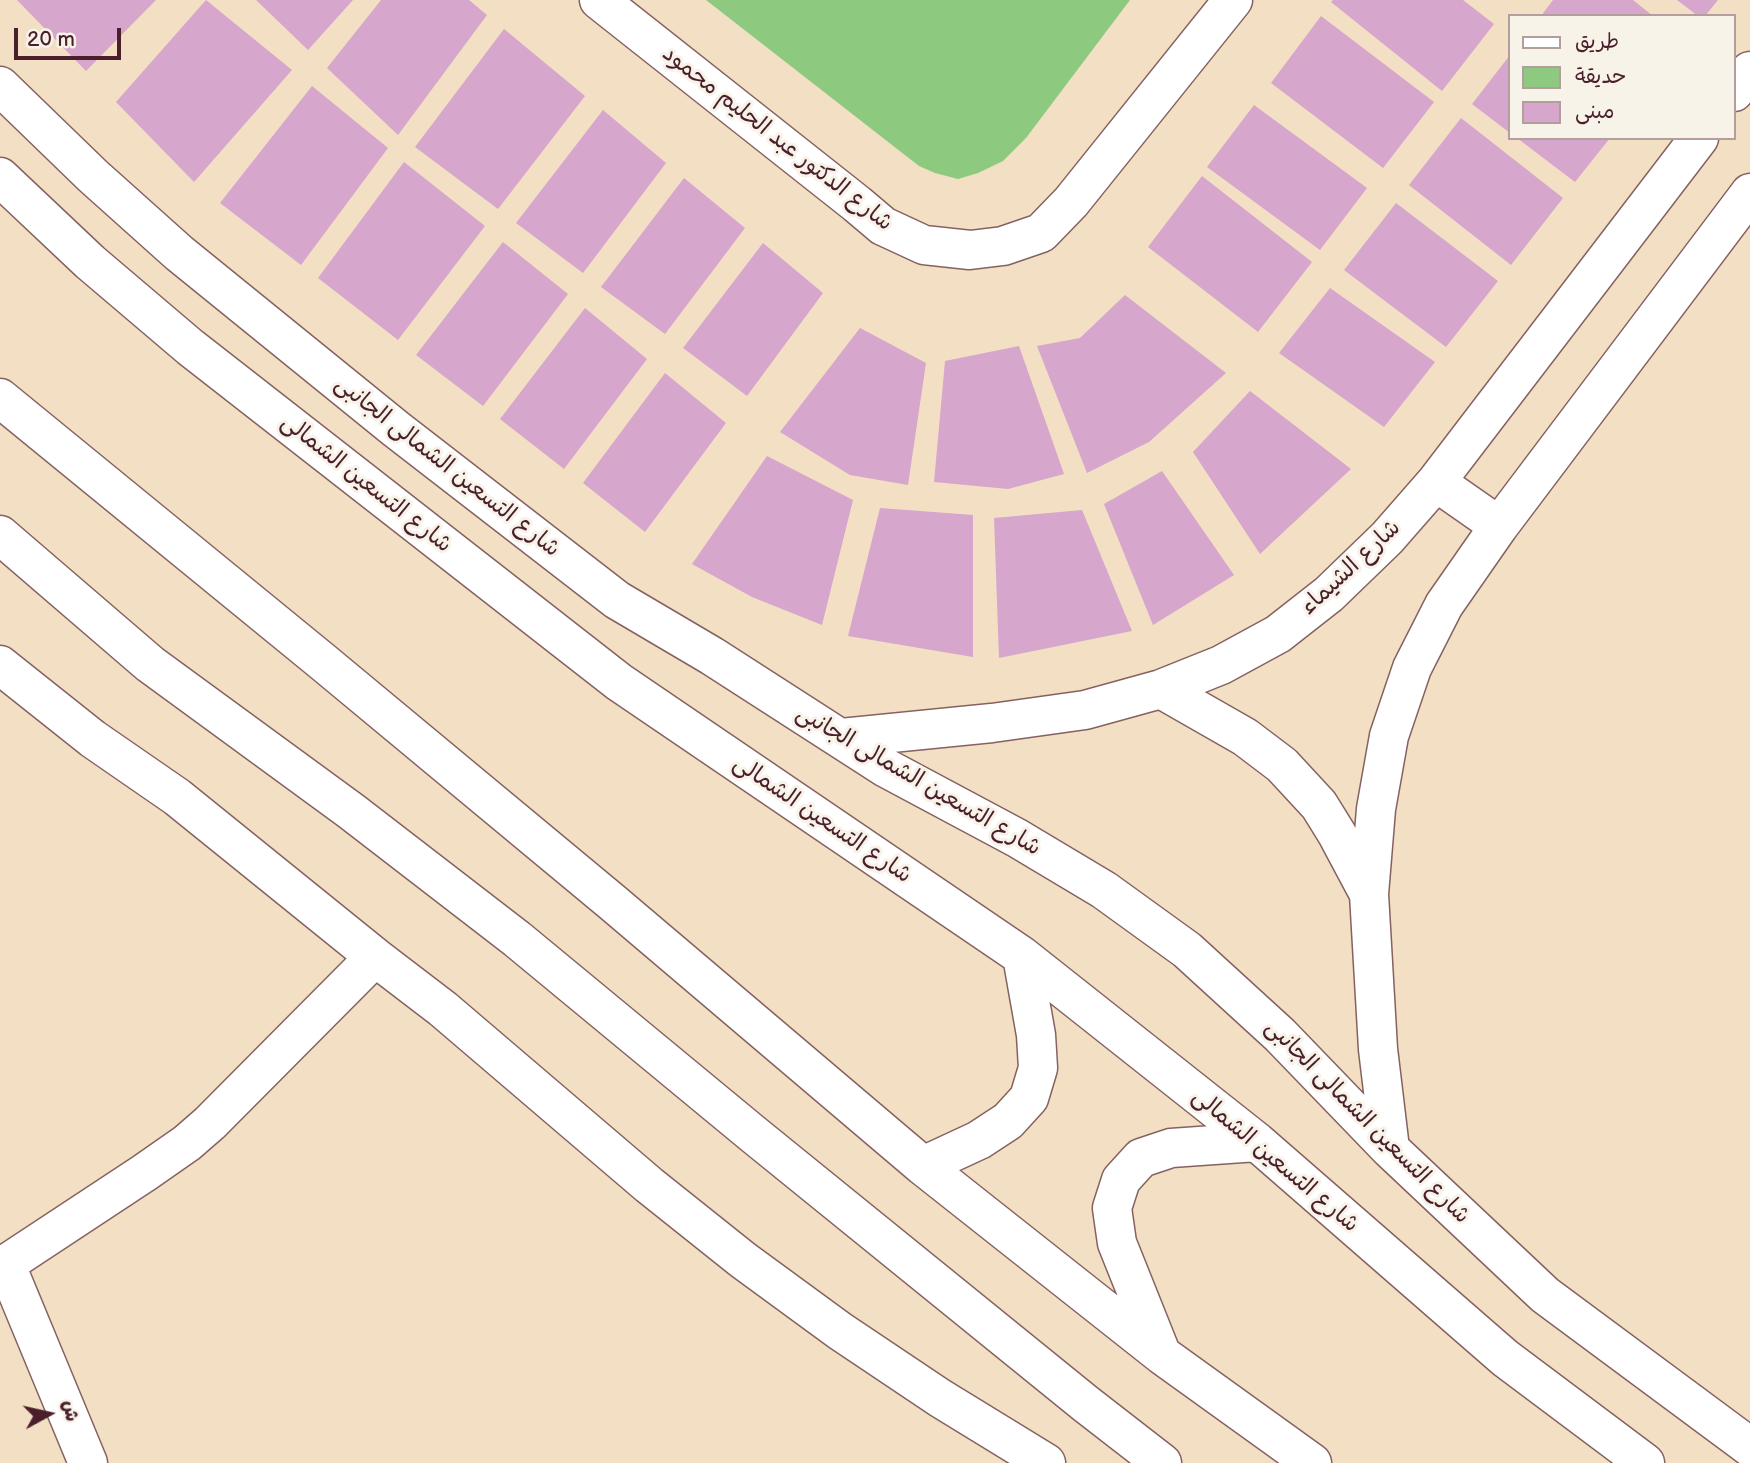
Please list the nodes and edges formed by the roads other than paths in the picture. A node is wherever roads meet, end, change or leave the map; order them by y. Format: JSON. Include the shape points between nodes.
{"nodes":[{"id":1,"x":599,"y":0,"type":"edge"},
{"id":2,"x":1233,"y":0,"type":"edge"},
{"id":3,"x":1750,"y":71,"type":"edge"},
{"id":4,"x":0,"y":86,"type":"edge"},
{"id":5,"x":1736,"y":89,"type":"edge"},
{"id":6,"x":1697,"y":140,"type":"edge"},
{"id":7,"x":0,"y":177,"type":"edge"},
{"id":8,"x":1750,"y":193,"type":"edge"},
{"id":9,"x":0,"y":398,"type":"edge"},
{"id":10,"x":1436,"y":482,"type":"junction"},
{"id":11,"x":1499,"y":526,"type":"junction"},
{"id":12,"x":0,"y":535,"type":"edge"},
{"id":13,"x":0,"y":665,"type":"edge"},
{"id":14,"x":1161,"y":689,"type":"junction"},
{"id":15,"x":841,"y":738,"type":"junction"},
{"id":16,"x":1370,"y":894,"type":"junction"},
{"id":17,"x":375,"y":957,"type":"junction"},
{"id":18,"x":1022,"y":957,"type":"junction"},
{"id":19,"x":1257,"y":1142,"type":"junction"},
{"id":20,"x":1390,"y":1149,"type":"junction"},
{"id":21,"x":923,"y":1166,"type":"junction"},
{"id":22,"x":3,"y":1267,"type":"edge"},
{"id":23,"x":1162,"y":1355,"type":"junction"},
{"id":24,"x":1750,"y":1447,"type":"edge"},
{"id":25,"x":88,"y":1463,"type":"edge"},
{"id":26,"x":1046,"y":1463,"type":"edge"},
{"id":27,"x":1162,"y":1463,"type":"edge"},
{"id":28,"x":1312,"y":1463,"type":"edge"},
{"id":29,"x":1645,"y":1463,"type":"edge"}],
"edges":[{"from":1,"to":2,"type":"street","name":"شارع الدكتور عبد الحليم محمود","via":[[883,226],[924,245],[970,250],[1003,246],[1041,233]]},
{"from":3,"to":5,"type":"street"},
{"from":4,"to":15,"type":"street","name":"شارع التسعين الشمالى الجانبى","via":[[179,253],[396,429],[617,600]]},
{"from":6,"to":10,"type":"street","name":"شارع الشيماء"},
{"from":7,"to":18,"type":"street","name":"شارع التسعين الشمالى","via":[[190,347],[619,682]]},
{"from":8,"to":11,"type":"street"},
{"from":9,"to":21,"type":"street","via":[[580,876]]},
{"from":10,"to":11,"type":"street"},
{"from":10,"to":14,"type":"street","name":"شارع الشيماء","via":[[1329,594],[1278,634],[1221,665]]},
{"from":11,"to":16,"type":"street","via":[[1444,605],[1412,668],[1389,736],[1376,809]]},
{"from":12,"to":27,"type":"street","via":[[150,664],[517,939]]},
{"from":13,"to":17,"type":"street","via":[[93,739],[177,797]]},
{"from":14,"to":15,"type":"street","name":"شارع الشيماء","via":[[1085,710]]},
{"from":14,"to":16,"type":"street","via":[[1245,737],[1282,765],[1319,805]]},
{"from":15,"to":20,"type":"street","name":"شارع التسعين الشمالى الجانبى","via":[[1104,890],[1187,950],[1280,1035]]},
{"from":16,"to":20,"type":"street","via":[[1378,1049]]},
{"from":17,"to":22,"type":"street","via":[[187,1143]]},
{"from":17,"to":26,"type":"street","via":[[743,1260],[874,1354]]},
{"from":18,"to":19,"type":"street","name":"شارع التسعين الشمالى"},
{"from":18,"to":21,"type":"street","via":[[1038,1068],[1029,1098],[998,1128]]},
{"from":19,"to":23,"type":"street","via":[[1171,1148],[1141,1158],[1121,1180],[1112,1208],[1117,1243]]},
{"from":19,"to":29,"type":"street","name":"شارع التسعين الشمالى","via":[[1505,1359]]},
{"from":20,"to":24,"type":"street","name":"شارع التسعين الشمالى الجانبى","via":[[1545,1294]]},
{"from":21,"to":23,"type":"street"},
{"from":22,"to":25,"type":"street"},
{"from":23,"to":28,"type":"street"}]}
